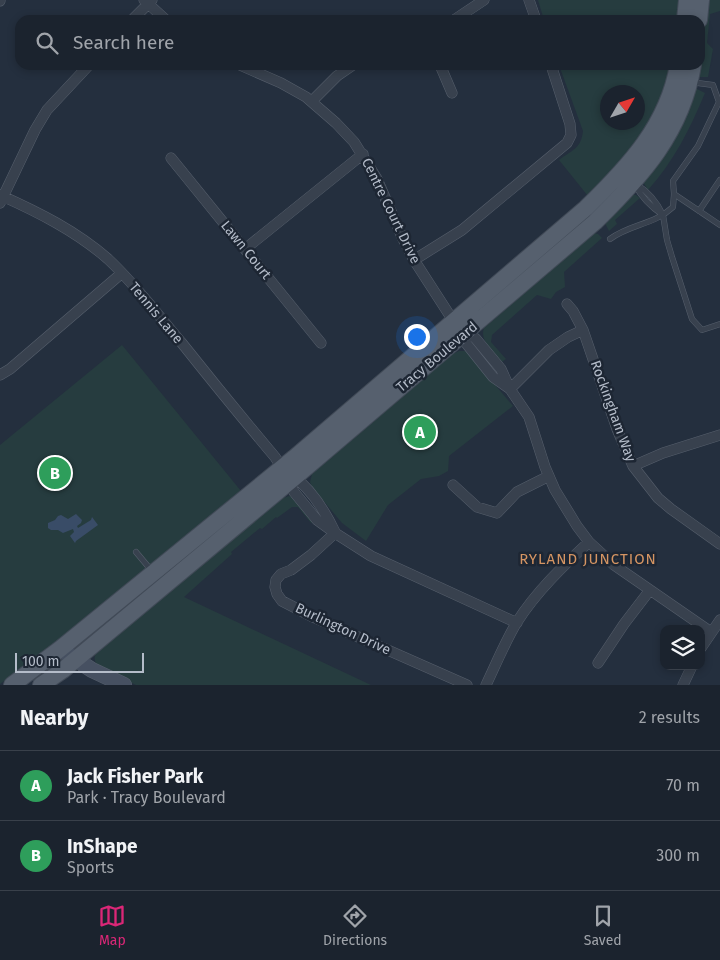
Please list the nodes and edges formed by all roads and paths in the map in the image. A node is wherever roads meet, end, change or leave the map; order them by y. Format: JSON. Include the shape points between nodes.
{"nodes":[{"id":1,"x":484,"y":0,"type":"edge"},
{"id":2,"x":529,"y":0,"type":"edge"},
{"id":3,"x":687,"y":0,"type":"edge"},
{"id":4,"x":701,"y":0,"type":"edge"},
{"id":5,"x":148,"y":1,"type":"edge"},
{"id":6,"x":136,"y":15,"type":"edge"},
{"id":7,"x":161,"y":15,"type":"edge"},
{"id":8,"x":462,"y":15,"type":"edge"},
{"id":9,"x":534,"y":15,"type":"edge"},
{"id":10,"x":686,"y":15,"type":"edge"},
{"id":11,"x":700,"y":15,"type":"edge"},
{"id":12,"x":84,"y":70,"type":"edge"},
{"id":13,"x":251,"y":70,"type":"edge"},
{"id":14,"x":346,"y":70,"type":"edge"},
{"id":15,"x":442,"y":70,"type":"edge"},
{"id":16,"x":553,"y":70,"type":"edge"},
{"id":17,"x":681,"y":75,"type":"edge"},
{"id":18,"x":452,"y":93,"type":"dead end"},
{"id":19,"x":312,"y":101,"type":"junction"},
{"id":20,"x":363,"y":154,"type":"junction"},
{"id":21,"x":171,"y":158,"type":"dead end"},
{"id":22,"x":628,"y":177,"type":"junction"},
{"id":23,"x":720,"y":180,"type":"edge"},
{"id":24,"x":674,"y":194,"type":"junction"},
{"id":25,"x":1,"y":198,"type":"edge"},
{"id":26,"x":699,"y":211,"type":"junction"},
{"id":27,"x":663,"y":215,"type":"junction"},
{"id":28,"x":720,"y":225,"type":"edge"},
{"id":29,"x":610,"y":239,"type":"dead end"},
{"id":30,"x":245,"y":249,"type":"junction"},
{"id":31,"x":414,"y":260,"type":"junction"},
{"id":32,"x":122,"y":273,"type":"junction"},
{"id":33,"x":567,"y":304,"type":"dead end"},
{"id":34,"x":720,"y":324,"type":"edge"},
{"id":35,"x":461,"y":330,"type":"junction"},
{"id":36,"x":583,"y":330,"type":"junction"},
{"id":37,"x":321,"y":343,"type":"dead end"},
{"id":38,"x":0,"y":375,"type":"edge"},
{"id":39,"x":510,"y":390,"type":"junction"},
{"id":40,"x":720,"y":435,"type":"edge"},
{"id":41,"x":633,"y":466,"type":"junction"},
{"id":42,"x":288,"y":476,"type":"junction"},
{"id":43,"x":549,"y":476,"type":"junction"},
{"id":44,"x":453,"y":485,"type":"dead end"},
{"id":45,"x":335,"y":532,"type":"junction"},
{"id":46,"x":589,"y":542,"type":"junction"},
{"id":47,"x":720,"y":544,"type":"edge"},
{"id":48,"x":136,"y":552,"type":"dead end"},
{"id":49,"x":155,"y":575,"type":"junction"},
{"id":50,"x":650,"y":590,"type":"junction"},
{"id":51,"x":720,"y":620,"type":"edge"},
{"id":52,"x":517,"y":623,"type":"junction"},
{"id":53,"x":711,"y":632,"type":"junction"},
{"id":54,"x":705,"y":642,"type":"edge"},
{"id":55,"x":60,"y":649,"type":"junction"},
{"id":56,"x":75,"y":659,"type":"junction"},
{"id":57,"x":598,"y":663,"type":"dead end"},
{"id":58,"x":690,"y":670,"type":"edge"},
{"id":59,"x":121,"y":684,"type":"edge"},
{"id":60,"x":12,"y":685,"type":"edge"},
{"id":61,"x":41,"y":685,"type":"edge"},
{"id":62,"x":467,"y":685,"type":"edge"},
{"id":63,"x":486,"y":685,"type":"edge"},
{"id":64,"x":683,"y":685,"type":"edge"}],
"edges":[{"from":1,"to":8,"type":"street"},
{"from":2,"to":9,"type":"street"},
{"from":3,"to":10,"type":"main road"},
{"from":4,"to":11,"type":"main road"},
{"from":5,"to":6,"type":"street"},
{"from":5,"to":7,"type":"street"},
{"from":12,"to":25,"type":"street","via":[[48,110]]},
{"from":13,"to":19,"type":"street","name":"Centre Court Drive"},
{"from":14,"to":19,"type":"street"},
{"from":15,"to":18,"type":"street"},
{"from":16,"to":31,"type":"street","via":[[570,124],[571,135],[567,143],[462,230]]},
{"from":17,"to":22,"type":"main road","name":"Tracy Boulevard"},
{"from":17,"to":24,"type":"lane","via":[[713,85],[719,102],[698,146],[673,181]]},
{"from":19,"to":20,"type":"street","name":"Centre Court Drive","via":[[336,122]]},
{"from":20,"to":30,"type":"street"},
{"from":20,"to":31,"type":"street","name":"Centre Court Drive"},
{"from":21,"to":30,"type":"street","name":"Lawn Court"},
{"from":22,"to":27,"type":"lane","via":[[640,194]]},
{"from":22,"to":35,"type":"main road","name":"Tracy Boulevard","via":[[587,229]]},
{"from":23,"to":26,"type":"lane"},
{"from":24,"to":26,"type":"lane"},
{"from":24,"to":27,"type":"lane","via":[[673,207]]},
{"from":25,"to":32,"type":"street","name":"Tennis Lane","via":[[81,238]]},
{"from":26,"to":28,"type":"lane"},
{"from":27,"to":29,"type":"lane"},
{"from":27,"to":34,"type":"lane","via":[[672,258],[692,319],[702,330]]},
{"from":30,"to":37,"type":"street","name":"Lawn Court"},
{"from":31,"to":35,"type":"street","name":"Centre Court Drive"},
{"from":32,"to":38,"type":"street"},
{"from":32,"to":42,"type":"street","name":"Tennis Lane"},
{"from":33,"to":36,"type":"street","name":"Rockingham Way"},
{"from":35,"to":39,"type":"street","name":"Centre Court Drive","via":[[493,376]]},
{"from":35,"to":42,"type":"main road","name":"Tracy Boulevard"},
{"from":36,"to":39,"type":"street","via":[[549,350]]},
{"from":36,"to":41,"type":"street","name":"Rockingham Way"},
{"from":39,"to":43,"type":"street","name":"Centre Court Drive","via":[[529,417]]},
{"from":40,"to":41,"type":"street"},
{"from":41,"to":47,"type":"street","name":"Rockingham Way","via":[[670,509]]},
{"from":42,"to":45,"type":"street","name":"Tennis Lane","via":[[294,492],[317,520]]},
{"from":42,"to":49,"type":"main road","name":"Tracy Boulevard"},
{"from":42,"to":56,"type":"main road","name":"Tracy Boulevard"},
{"from":43,"to":44,"type":"street","via":[[516,492],[497,513],[477,507]]},
{"from":43,"to":46,"type":"street","name":"Centre Court Drive"},
{"from":45,"to":52,"type":"street","name":"Tennis Lane","via":[[371,556]]},
{"from":45,"to":62,"type":"street","name":"Burlington Drive","via":[[276,580],[275,587],[282,601]]},
{"from":46,"to":50,"type":"street","name":"Centre Court Drive","via":[[614,565]]},
{"from":46,"to":52,"type":"street","via":[[560,568]]},
{"from":48,"to":49,"type":"lane"},
{"from":49,"to":55,"type":"main road","name":"Tracy Boulevard"},
{"from":50,"to":53,"type":"street","name":"Centre Court Drive"},
{"from":50,"to":57,"type":"street"},
{"from":51,"to":53,"type":"street"},
{"from":52,"to":63,"type":"street"},
{"from":53,"to":54,"type":"street"},
{"from":55,"to":56,"type":"street"},
{"from":55,"to":60,"type":"main road","name":"Tracy Boulevard"},
{"from":56,"to":59,"type":"street"},
{"from":56,"to":61,"type":"main road","name":"Tracy Boulevard"},
{"from":58,"to":64,"type":"street"}]}
